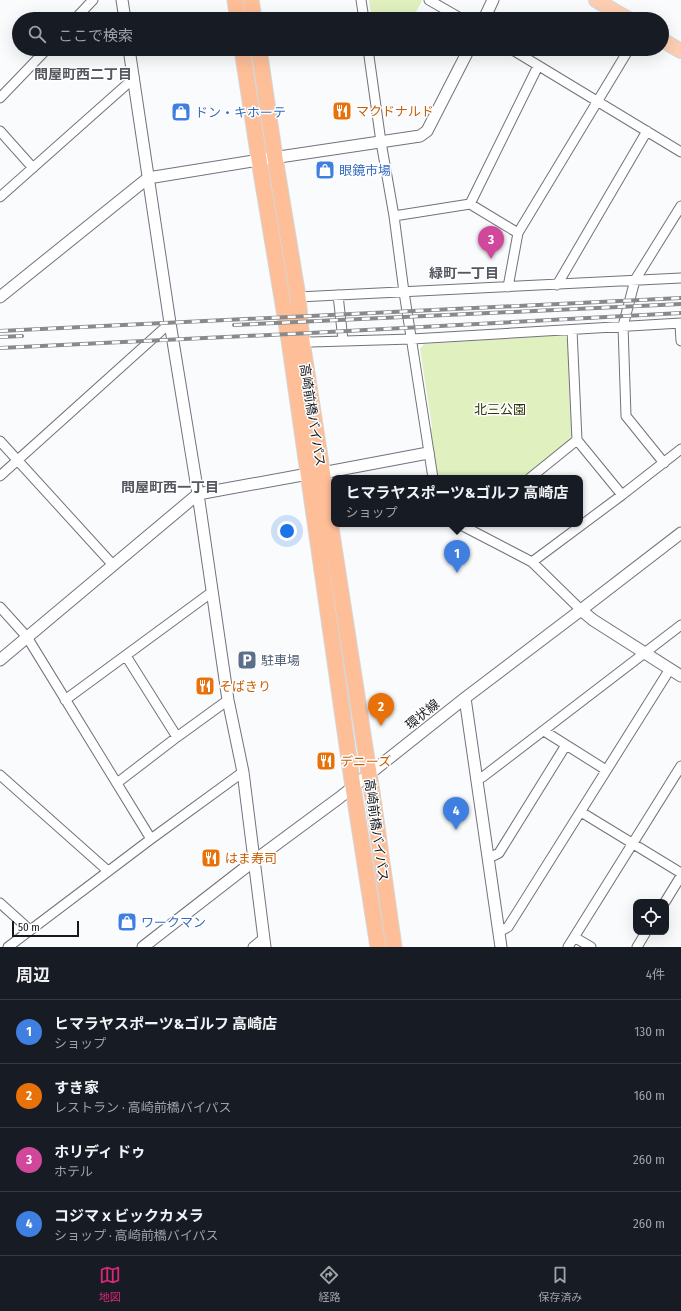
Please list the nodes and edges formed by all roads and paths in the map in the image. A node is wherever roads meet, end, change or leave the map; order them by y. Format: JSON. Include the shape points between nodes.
{"nodes":[{"id":1,"x":93,"y":0,"type":"edge"},
{"id":2,"x":122,"y":0,"type":"edge"},
{"id":3,"x":235,"y":0,"type":"edge"},
{"id":4,"x":251,"y":0,"type":"edge"},
{"id":5,"x":361,"y":0,"type":"edge"},
{"id":6,"x":429,"y":0,"type":"edge"},
{"id":7,"x":493,"y":0,"type":"edge"},
{"id":8,"x":596,"y":0,"type":"edge"},
{"id":9,"x":82,"y":12,"type":"edge"},
{"id":10,"x":124,"y":12,"type":"edge"},
{"id":11,"x":237,"y":12,"type":"edge"},
{"id":12,"x":253,"y":12,"type":"edge"},
{"id":13,"x":363,"y":12,"type":"edge"},
{"id":14,"x":450,"y":12,"type":"edge"},
{"id":15,"x":487,"y":12,"type":"edge"},
{"id":16,"x":616,"y":12,"type":"edge"},
{"id":17,"x":669,"y":44,"type":"edge"},
{"id":18,"x":681,"y":51,"type":"edge"},
{"id":19,"x":40,"y":56,"type":"edge"},
{"id":20,"x":131,"y":56,"type":"edge"},
{"id":21,"x":243,"y":56,"type":"edge"},
{"id":22,"x":260,"y":56,"type":"edge"},
{"id":23,"x":369,"y":56,"type":"edge"},
{"id":24,"x":465,"y":56,"type":"edge"},
{"id":25,"x":522,"y":56,"type":"edge"},
{"id":26,"x":625,"y":56,"type":"edge"},
{"id":27,"x":538,"y":66,"type":"junction"},
{"id":28,"x":134,"y":78,"type":"junction"},
{"id":29,"x":0,"y":98,"type":"edge"},
{"id":30,"x":597,"y":101,"type":"junction"},
{"id":31,"x":0,"y":131,"type":"edge"},
{"id":32,"x":647,"y":131,"type":"junction"},
{"id":33,"x":381,"y":142,"type":"junction"},
{"id":34,"x":681,"y":152,"type":"edge"},
{"id":35,"x":275,"y":158,"type":"junction"},
{"id":36,"x":259,"y":160,"type":"junction"},
{"id":37,"x":33,"y":168,"type":"junction"},
{"id":38,"x":148,"y":178,"type":"junction"},
{"id":39,"x":0,"y":197,"type":"edge"},
{"id":40,"x":470,"y":204,"type":"junction"},
{"id":41,"x":681,"y":206,"type":"edge"},
{"id":42,"x":394,"y":216,"type":"junction"},
{"id":43,"x":518,"y":233,"type":"junction"},
{"id":44,"x":681,"y":278,"type":"edge"},
{"id":45,"x":635,"y":280,"type":"junction"},
{"id":46,"x":557,"y":285,"type":"junction"},
{"id":47,"x":508,"y":287,"type":"junction"},
{"id":48,"x":404,"y":292,"type":"junction"},
{"id":49,"x":338,"y":296,"type":"junction"},
{"id":50,"x":0,"y":297,"type":"edge"},
{"id":51,"x":298,"y":297,"type":"junction"},
{"id":52,"x":170,"y":323,"type":"junction"},
{"id":53,"x":680,"y":324,"type":"edge"},
{"id":54,"x":623,"y":326,"type":"junction"},
{"id":55,"x":572,"y":330,"type":"junction"},
{"id":56,"x":412,"y":339,"type":"junction"},
{"id":57,"x":343,"y":340,"type":"junction"},
{"id":58,"x":302,"y":341,"type":"junction"},
{"id":59,"x":681,"y":341,"type":"edge"},
{"id":60,"x":577,"y":440,"type":"junction"},
{"id":61,"x":0,"y":441,"type":"edge"},
{"id":62,"x":681,"y":450,"type":"edge"},
{"id":63,"x":428,"y":453,"type":"junction"},
{"id":64,"x":18,"y":461,"type":"junction"},
{"id":65,"x":664,"y":463,"type":"junction"},
{"id":66,"x":315,"y":474,"type":"junction"},
{"id":67,"x":432,"y":475,"type":"edge"},
{"id":68,"x":534,"y":475,"type":"edge"},
{"id":69,"x":0,"y":476,"type":"edge"},
{"id":70,"x":198,"y":494,"type":"junction"},
{"id":71,"x":622,"y":495,"type":"junction"},
{"id":72,"x":583,"y":524,"type":"edge"},
{"id":73,"x":473,"y":527,"type":"edge"},
{"id":74,"x":579,"y":527,"type":"edge"},
{"id":75,"x":681,"y":533,"type":"edge"},
{"id":76,"x":532,"y":562,"type":"junction"},
{"id":77,"x":113,"y":565,"type":"junction"},
{"id":78,"x":212,"y":592,"type":"junction"},
{"id":79,"x":0,"y":607,"type":"edge"},
{"id":80,"x":582,"y":610,"type":"junction"},
{"id":81,"x":681,"y":625,"type":"edge"},
{"id":82,"x":27,"y":637,"type":"junction"},
{"id":83,"x":644,"y":653,"type":"junction"},
{"id":84,"x":126,"y":656,"type":"junction"},
{"id":85,"x":0,"y":660,"type":"edge"},
{"id":86,"x":670,"y":669,"type":"junction"},
{"id":87,"x":681,"y":676,"type":"edge"},
{"id":88,"x":465,"y":698,"type":"junction"},
{"id":89,"x":65,"y":700,"type":"junction"},
{"id":90,"x":228,"y":700,"type":"junction"},
{"id":91,"x":544,"y":731,"type":"junction"},
{"id":92,"x":177,"y":737,"type":"junction"},
{"id":93,"x":566,"y":745,"type":"junction"},
{"id":94,"x":681,"y":766,"type":"edge"},
{"id":95,"x":606,"y":770,"type":"junction"},
{"id":96,"x":243,"y":772,"type":"junction"},
{"id":97,"x":0,"y":775,"type":"edge"},
{"id":98,"x":369,"y":775,"type":"junction"},
{"id":99,"x":477,"y":780,"type":"junction"},
{"id":100,"x":117,"y":784,"type":"junction"},
{"id":101,"x":353,"y":787,"type":"junction"},
{"id":102,"x":581,"y":812,"type":"junction"},
{"id":103,"x":151,"y":839,"type":"junction"},
{"id":104,"x":633,"y":843,"type":"junction"},
{"id":105,"x":489,"y":858,"type":"junction"},
{"id":106,"x":255,"y":860,"type":"junction"},
{"id":107,"x":108,"y":871,"type":"junction"},
{"id":108,"x":681,"y":875,"type":"edge"},
{"id":109,"x":667,"y":899,"type":"edge"},
{"id":110,"x":0,"y":903,"type":"edge"},
{"id":111,"x":30,"y":930,"type":"junction"},
{"id":112,"x":499,"y":932,"type":"junction"},
{"id":113,"x":644,"y":935,"type":"edge"},
{"id":114,"x":574,"y":937,"type":"junction"},
{"id":115,"x":264,"y":942,"type":"edge"},
{"id":116,"x":8,"y":947,"type":"edge"},
{"id":117,"x":143,"y":947,"type":"edge"},
{"id":118,"x":253,"y":947,"type":"edge"},
{"id":119,"x":378,"y":947,"type":"edge"},
{"id":120,"x":394,"y":947,"type":"edge"},
{"id":121,"x":501,"y":947,"type":"edge"},
{"id":122,"x":568,"y":947,"type":"edge"},
{"id":123,"x":591,"y":947,"type":"edge"},
{"id":124,"x":637,"y":947,"type":"edge"}],
"edges":[{"from":1,"to":9,"type":"street"},
{"from":2,"to":10,"type":"street"},
{"from":3,"to":11,"type":"highway"},
{"from":4,"to":12,"type":"highway"},
{"from":5,"to":13,"type":"street"},
{"from":6,"to":14,"type":"street"},
{"from":7,"to":15,"type":"street"},
{"from":8,"to":16,"type":"main road"},
{"from":17,"to":18,"type":"main road"},
{"from":19,"to":29,"type":"street"},
{"from":20,"to":28,"type":"street"},
{"from":21,"to":36,"type":"highway","name":"高崎前橋バイパス"},
{"from":22,"to":35,"type":"highway","name":"高崎前橋バイパス"},
{"from":23,"to":33,"type":"street"},
{"from":24,"to":33,"type":"street","via":[[427,131],[420,136]]},
{"from":25,"to":27,"type":"street"},
{"from":26,"to":30,"type":"street"},
{"from":27,"to":30,"type":"street"},
{"from":27,"to":40,"type":"street"},
{"from":28,"to":37,"type":"street"},
{"from":28,"to":38,"type":"street"},
{"from":30,"to":32,"type":"street"},
{"from":30,"to":43,"type":"street"},
{"from":31,"to":37,"type":"street"},
{"from":32,"to":34,"type":"street"},
{"from":32,"to":46,"type":"street"},
{"from":33,"to":35,"type":"street"},
{"from":33,"to":42,"type":"street"},
{"from":35,"to":36,"type":"street"},
{"from":35,"to":51,"type":"highway","name":"高崎前橋バイパス"},
{"from":36,"to":38,"type":"street"},
{"from":36,"to":66,"type":"highway","name":"高崎前橋バイパス","via":[[288,340]]},
{"from":37,"to":39,"type":"street"},
{"from":38,"to":50,"type":"street"},
{"from":38,"to":52,"type":"street"},
{"from":40,"to":42,"type":"street"},
{"from":40,"to":43,"type":"street"},
{"from":41,"to":45,"type":"street"},
{"from":42,"to":48,"type":"street"},
{"from":43,"to":47,"type":"street"},
{"from":44,"to":45,"type":"street"},
{"from":45,"to":46,"type":"street"},
{"from":45,"to":54,"type":"street"},
{"from":46,"to":47,"type":"street"},
{"from":47,"to":48,"type":"street"},
{"from":48,"to":49,"type":"street"},
{"from":48,"to":56,"type":"street"},
{"from":49,"to":51,"type":"street"},
{"from":49,"to":57,"type":"street"},
{"from":51,"to":58,"type":"highway","name":"高崎前橋バイパス"},
{"from":52,"to":64,"type":"street"},
{"from":52,"to":70,"type":"street"},
{"from":53,"to":54,"type":"street"},
{"from":53,"to":59,"type":"street"},
{"from":54,"to":55,"type":"street"},
{"from":54,"to":65,"type":"street","via":[[626,416]]},
{"from":55,"to":56,"type":"street"},
{"from":55,"to":60,"type":"street"},
{"from":56,"to":57,"type":"street"},
{"from":56,"to":63,"type":"street"},
{"from":57,"to":58,"type":"street"},
{"from":58,"to":66,"type":"highway","name":"高崎前橋バイパス"},
{"from":60,"to":68,"type":"street"},
{"from":60,"to":71,"type":"street"},
{"from":61,"to":64,"type":"street"},
{"from":62,"to":65,"type":"street"},
{"from":63,"to":66,"type":"street"},
{"from":63,"to":67,"type":"street"},
{"from":64,"to":69,"type":"street"},
{"from":64,"to":77,"type":"street"},
{"from":65,"to":71,"type":"street"},
{"from":66,"to":70,"type":"street"},
{"from":66,"to":98,"type":"highway","name":"高崎前橋バイパス"},
{"from":66,"to":101,"type":"highway","name":"高崎前橋バイパス"},
{"from":70,"to":77,"type":"street"},
{"from":70,"to":78,"type":"street"},
{"from":71,"to":72,"type":"street"},
{"from":73,"to":76,"type":"street"},
{"from":74,"to":76,"type":"street"},
{"from":75,"to":80,"type":"street","name":"環状線"},
{"from":76,"to":80,"type":"street"},
{"from":77,"to":82,"type":"street"},
{"from":78,"to":84,"type":"street"},
{"from":78,"to":90,"type":"street"},
{"from":79,"to":82,"type":"street"},
{"from":80,"to":83,"type":"street"},
{"from":80,"to":88,"type":"street","name":"環状線"},
{"from":81,"to":83,"type":"street"},
{"from":82,"to":85,"type":"street"},
{"from":82,"to":89,"type":"street"},
{"from":83,"to":86,"type":"street"},
{"from":83,"to":91,"type":"street"},
{"from":84,"to":89,"type":"street"},
{"from":84,"to":92,"type":"street"},
{"from":86,"to":87,"type":"street"},
{"from":86,"to":95,"type":"street"},
{"from":88,"to":98,"type":"street","name":"環状線"},
{"from":88,"to":99,"type":"street"},
{"from":89,"to":100,"type":"street"},
{"from":90,"to":92,"type":"street"},
{"from":90,"to":96,"type":"street"},
{"from":91,"to":93,"type":"street"},
{"from":91,"to":99,"type":"street"},
{"from":92,"to":100,"type":"street"},
{"from":93,"to":95,"type":"street"},
{"from":93,"to":105,"type":"street","via":[[499,853]]},
{"from":94,"to":104,"type":"street"},
{"from":95,"to":102,"type":"street"},
{"from":96,"to":103,"type":"street"},
{"from":96,"to":106,"type":"street"},
{"from":97,"to":107,"type":"street"},
{"from":98,"to":101,"type":"street","name":"環状線"},
{"from":98,"to":120,"type":"highway","name":"高崎前橋バイパス"},
{"from":99,"to":105,"type":"street"},
{"from":100,"to":103,"type":"street"},
{"from":101,"to":106,"type":"street","name":"環状線"},
{"from":101,"to":119,"type":"highway","name":"高崎前橋バイパス"},
{"from":102,"to":104,"type":"street"},
{"from":102,"to":112,"type":"street","via":[[508,927]]},
{"from":103,"to":107,"type":"street"},
{"from":104,"to":108,"type":"street"},
{"from":104,"to":114,"type":"street"},
{"from":105,"to":112,"type":"street"},
{"from":106,"to":115,"type":"street"},
{"from":106,"to":117,"type":"street","name":"環状線"},
{"from":107,"to":111,"type":"street"},
{"from":108,"to":109,"type":"street"},
{"from":110,"to":111,"type":"street"},
{"from":111,"to":116,"type":"street"},
{"from":112,"to":121,"type":"street"},
{"from":113,"to":124,"type":"street"},
{"from":114,"to":122,"type":"street"},
{"from":114,"to":123,"type":"street"},
{"from":115,"to":118,"type":"street"}]}
